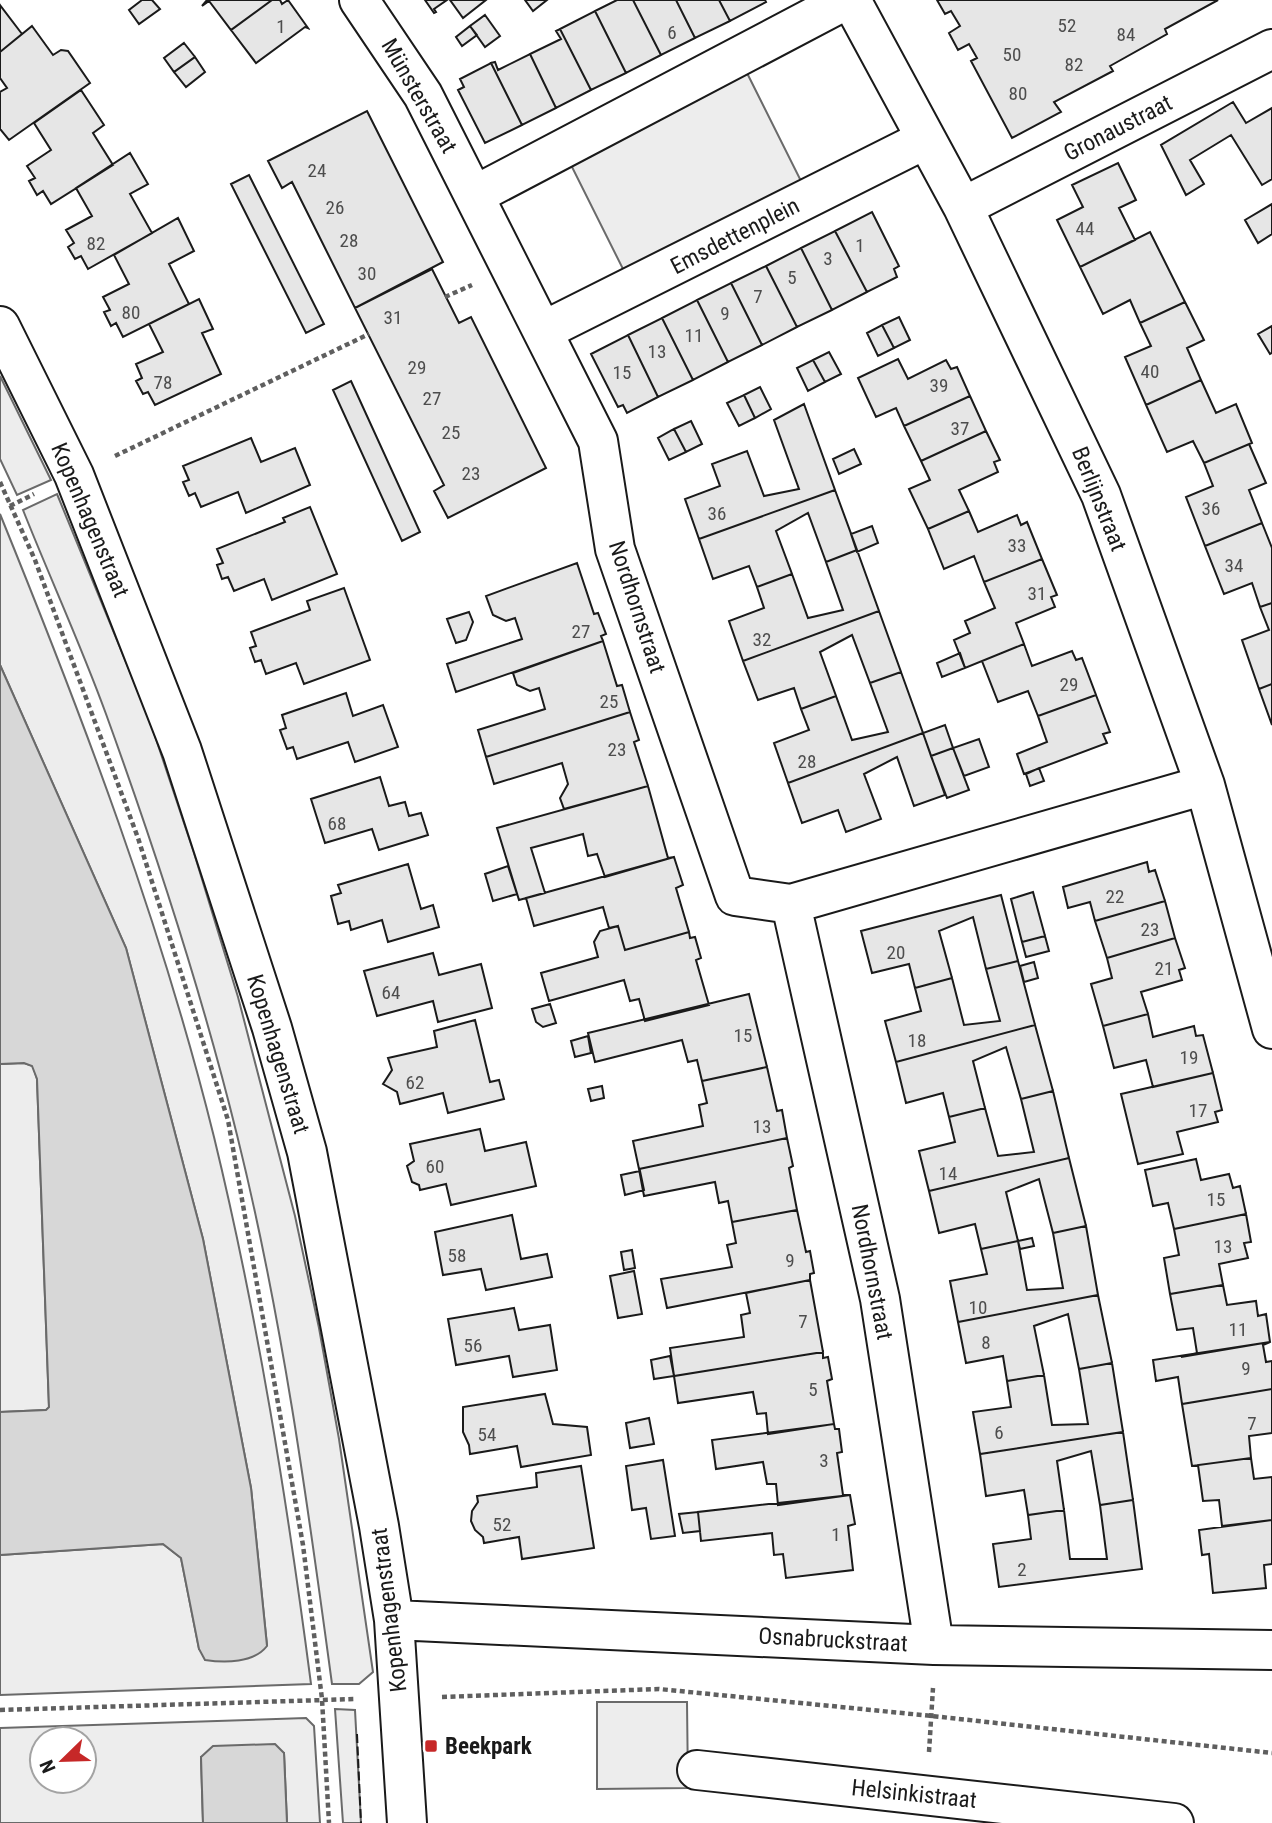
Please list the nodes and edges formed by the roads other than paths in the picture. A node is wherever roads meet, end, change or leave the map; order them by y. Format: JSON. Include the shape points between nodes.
{"nodes":[{"id":1,"x":359,"y":0,"type":"edge"},
{"id":2,"x":846,"y":0,"type":"edge"},
{"id":3,"x":852,"y":0,"type":"edge"},
{"id":4,"x":1272,"y":49,"type":"edge"},
{"id":5,"x":926,"y":139,"type":"junction"},
{"id":6,"x":475,"y":195,"type":"junction"},
{"id":7,"x":964,"y":207,"type":"junction"},
{"id":8,"x":0,"y":326,"type":"edge"},
{"id":9,"x":543,"y":331,"type":"junction"},
{"id":10,"x":1205,"y":785,"type":"junction"},
{"id":11,"x":791,"y":904,"type":"junction"},
{"id":12,"x":1272,"y":1029,"type":"edge"},
{"id":13,"x":394,"y":1620,"type":"junction"},
{"id":14,"x":934,"y":1645,"type":"junction"},
{"id":15,"x":1272,"y":1650,"type":"edge"},
{"id":16,"x":696,"y":1770,"type":"dead end"},
{"id":17,"x":407,"y":1823,"type":"edge"},
{"id":18,"x":1174,"y":1823,"type":"edge"}],
"edges":[{"from":1,"to":6,"type":"street","name":"Münsterstraat","via":[[423,95]]},
{"from":2,"to":6,"type":"street"},
{"from":3,"to":5,"type":"street","name":"Berlijnstraat"},
{"from":4,"to":7,"type":"street","name":"Gronaustraat"},
{"from":5,"to":7,"type":"street","name":"Berlijnstraat"},
{"from":5,"to":9,"type":"street","name":"Emsdettenplein"},
{"from":6,"to":9,"type":"street","name":"Nordhornstraat"},
{"from":7,"to":10,"type":"street","name":"Berlijnstraat","via":[[1101,495]]},
{"from":8,"to":13,"type":"street","name":"Kopenhagenstraat","via":[[74,475],[182,751],[272,1028],[307,1152]]},
{"from":9,"to":11,"type":"street","name":"Nordhornstraat","via":[[598,440],[615,549],[735,896]]},
{"from":10,"to":11,"type":"street","name":"Nordhornstraat"},
{"from":10,"to":12,"type":"street","name":"Berlijnstraat"},
{"from":11,"to":14,"type":"street","name":"Nordhornstraat","via":[[880,1299]]},
{"from":13,"to":14,"type":"street","name":"Osnabruckstraat"},
{"from":13,"to":17,"type":"street","name":"Kopenhagenstraat"},
{"from":14,"to":15,"type":"street","name":"Osnabruckstraat"},
{"from":16,"to":18,"type":"street","name":"Helsinkistraat"}]}
